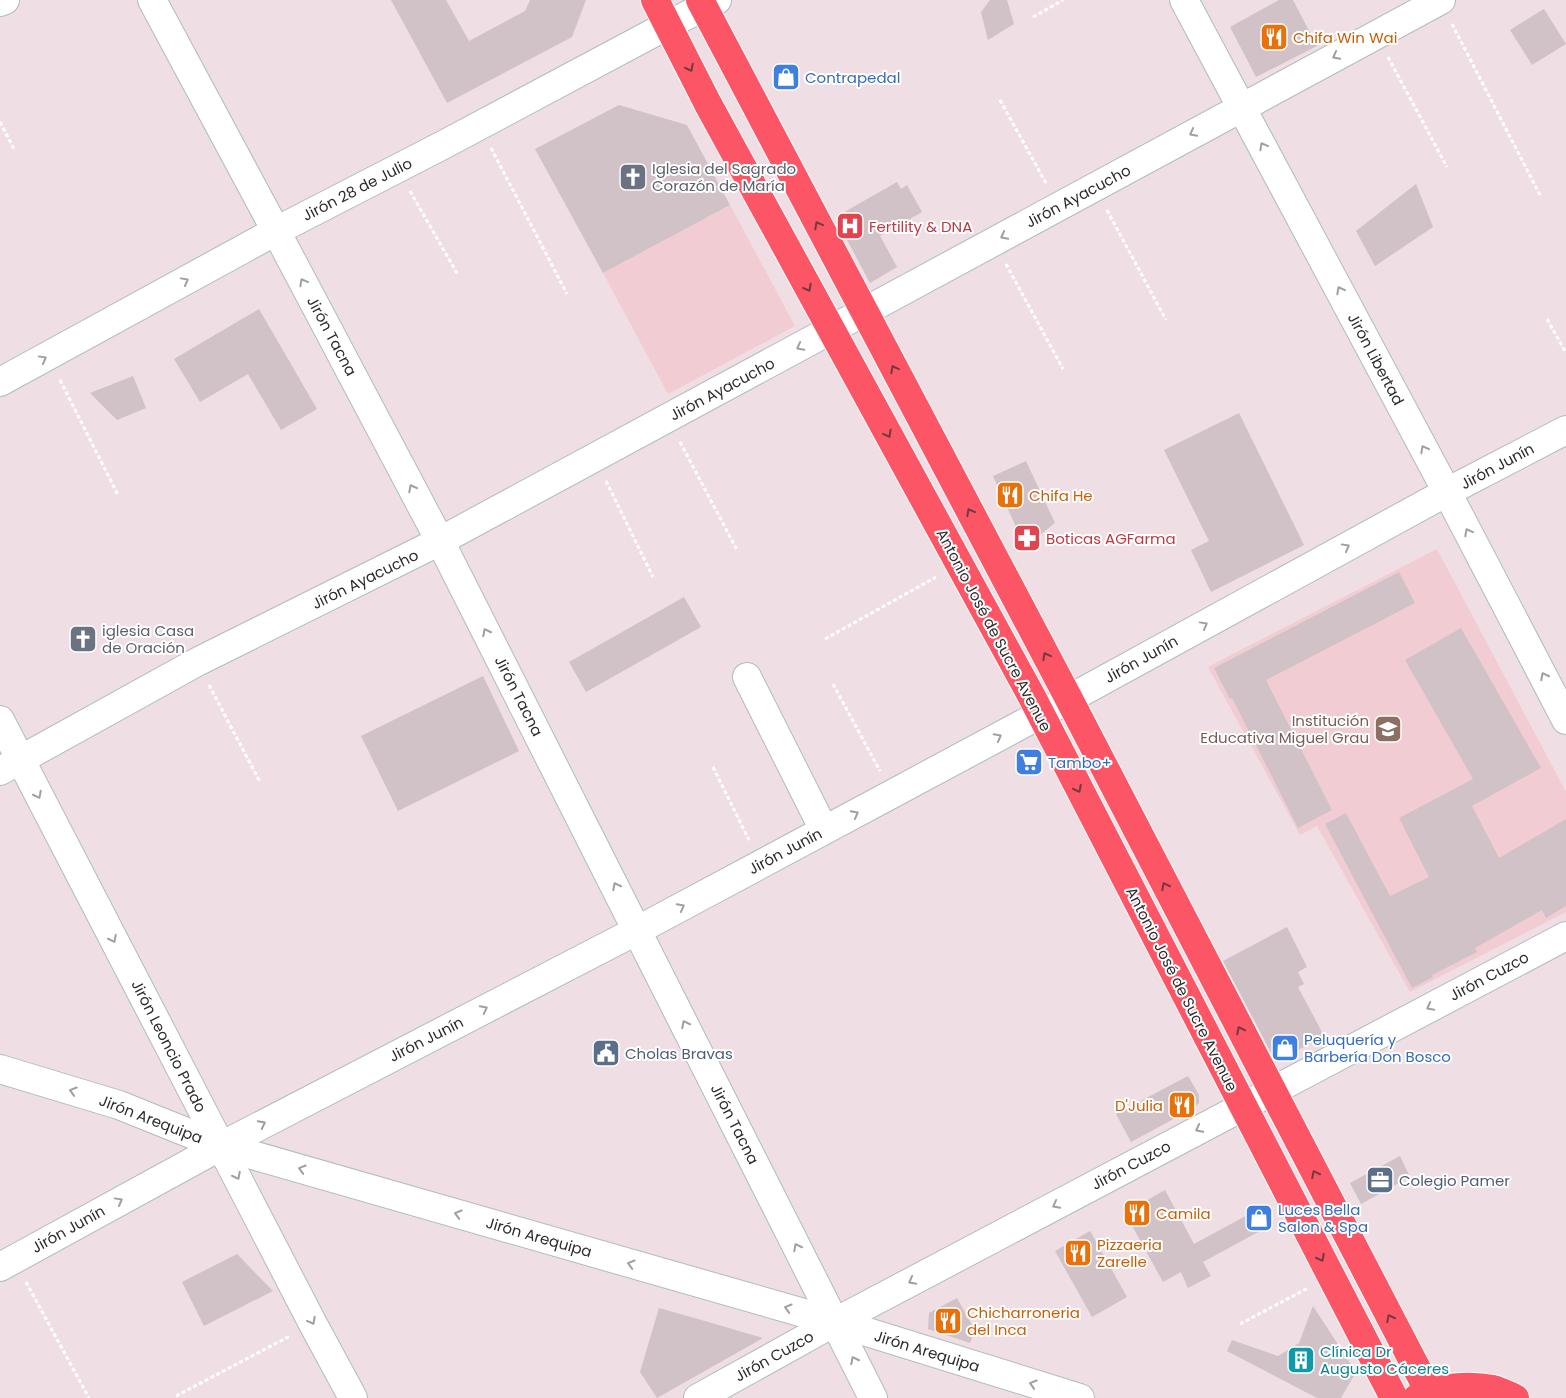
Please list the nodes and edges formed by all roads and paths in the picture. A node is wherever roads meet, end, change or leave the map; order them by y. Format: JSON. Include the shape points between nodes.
{"nodes":[{"id":1,"x":4,"y":0,"type":"edge"},
{"id":2,"x":152,"y":0,"type":"edge"},
{"id":3,"x":654,"y":0,"type":"edge"},
{"id":4,"x":1063,"y":0,"type":"edge"},
{"id":5,"x":1184,"y":0,"type":"edge"},
{"id":6,"x":1440,"y":0,"type":"edge"},
{"id":7,"x":0,"y":2,"type":"edge"},
{"id":8,"x":707,"y":2,"type":"edge"},
{"id":9,"x":1033,"y":16,"type":"dead end"},
{"id":10,"x":668,"y":25,"type":"junction"},
{"id":11,"x":1376,"y":35,"type":"junction"},
{"id":12,"x":1000,"y":100,"type":"dead end"},
{"id":13,"x":1242,"y":107,"type":"junction"},
{"id":14,"x":0,"y":122,"type":"edge"},
{"id":15,"x":479,"y":126,"type":"junction"},
{"id":16,"x":15,"y":151,"type":"dead end"},
{"id":17,"x":1447,"y":167,"type":"dead end"},
{"id":18,"x":397,"y":169,"type":"junction"},
{"id":19,"x":1094,"y":187,"type":"junction"},
{"id":20,"x":1540,"y":197,"type":"dead end"},
{"id":21,"x":1059,"y":206,"type":"junction"},
{"id":22,"x":276,"y":231,"type":"junction"},
{"id":23,"x":994,"y":241,"type":"junction"},
{"id":24,"x":458,"y":275,"type":"dead end"},
{"id":25,"x":568,"y":294,"type":"dead end"},
{"id":26,"x":864,"y":312,"type":"junction"},
{"id":27,"x":1547,"y":319,"type":"dead end"},
{"id":28,"x":1166,"y":320,"type":"dead end"},
{"id":29,"x":831,"y":330,"type":"junction"},
{"id":30,"x":1566,"y":353,"type":"edge"},
{"id":31,"x":48,"y":356,"type":"junction"},
{"id":32,"x":1063,"y":369,"type":"dead end"},
{"id":33,"x":0,"y":382,"type":"edge"},
{"id":34,"x":668,"y":418,"type":"junction"},
{"id":35,"x":1566,"y":430,"type":"edge"},
{"id":36,"x":595,"y":458,"type":"junction"},
{"id":37,"x":1447,"y":492,"type":"junction"},
{"id":38,"x":118,"y":495,"type":"dead end"},
{"id":39,"x":440,"y":541,"type":"junction"},
{"id":40,"x":737,"y":550,"type":"dead end"},
{"id":41,"x":959,"y":564,"type":"junction"},
{"id":42,"x":653,"y":576,"type":"dead end"},
{"id":43,"x":825,"y":639,"type":"dead end"},
{"id":44,"x":198,"y":662,"type":"junction"},
{"id":45,"x":747,"y":677,"type":"dead end"},
{"id":46,"x":832,"y":684,"type":"dead end"},
{"id":47,"x":1069,"y":699,"type":"junction"},
{"id":48,"x":1040,"y":714,"type":"junction"},
{"id":49,"x":0,"y":720,"type":"edge"},
{"id":50,"x":1566,"y":720,"type":"edge"},
{"id":51,"x":10,"y":765,"type":"edge"},
{"id":52,"x":713,"y":767,"type":"dead end"},
{"id":53,"x":260,"y":782,"type":"dead end"},
{"id":54,"x":892,"y":794,"type":"junction"},
{"id":55,"x":824,"y":830,"type":"junction"},
{"id":56,"x":760,"y":864,"type":"junction"},
{"id":57,"x":638,"y":930,"type":"junction"},
{"id":58,"x":1566,"y":936,"type":"edge"},
{"id":59,"x":0,"y":1069,"type":"edge"},
{"id":60,"x":1272,"y":1091,"type":"junction"},
{"id":61,"x":1242,"y":1106,"type":"junction"},
{"id":62,"x":221,"y":1146,"type":"junction"},
{"id":63,"x":7,"y":1263,"type":"edge"},
{"id":64,"x":1330,"y":1276,"type":"junction"},
{"id":65,"x":834,"y":1322,"type":"junction"},
{"id":66,"x":313,"y":1324,"type":"junction"},
{"id":67,"x":1240,"y":1324,"type":"dead end"},
{"id":68,"x":1423,"y":1395,"type":"edge"},
{"id":69,"x":176,"y":1396,"type":"dead end"},
{"id":70,"x":89,"y":1398,"type":"edge"},
{"id":71,"x":353,"y":1398,"type":"edge"},
{"id":72,"x":698,"y":1398,"type":"edge"},
{"id":73,"x":873,"y":1398,"type":"edge"},
{"id":74,"x":1080,"y":1398,"type":"edge"},
{"id":75,"x":1394,"y":1398,"type":"edge"},
{"id":76,"x":1515,"y":1398,"type":"edge"}],
"edges":[{"from":1,"to":7,"type":"street"},
{"from":2,"to":22,"type":"street","name":"Jirón Tacna"},
{"from":3,"to":10,"type":"main road","name":"Antonio José de Sucre Avenue"},
{"from":4,"to":9,"type":"path"},
{"from":5,"to":13,"type":"street","name":"Jirón Libertad"},
{"from":6,"to":11,"type":"street","name":"Jirón Ayacucho"},
{"from":6,"to":20,"type":"path"},
{"from":8,"to":10,"type":"street","name":"Jirón 28 de Julio"},
{"from":26,"to":8,"type":"main road","one_way":true},
{"from":10,"to":15,"type":"street","name":"Jirón 28 de Julio"},
{"from":10,"to":29,"type":"main road","name":"Antonio José de Sucre Avenue","one_way":true},
{"from":11,"to":13,"type":"street","name":"Jirón Ayacucho","one_way":true},
{"from":11,"to":17,"type":"path"},
{"from":12,"to":21,"type":"path"},
{"from":13,"to":19,"type":"street","name":"Jirón Ayacucho","one_way":true},
{"from":37,"to":13,"type":"street","name":"Jirón Libertad","one_way":true},
{"from":14,"to":16,"type":"path"},
{"from":15,"to":18,"type":"street","name":"Jirón 28 de Julio"},
{"from":15,"to":25,"type":"path"},
{"from":18,"to":22,"type":"street","name":"Jirón 28 de Julio"},
{"from":18,"to":24,"type":"path"},
{"from":19,"to":21,"type":"street","name":"Jirón Ayacucho"},
{"from":19,"to":28,"type":"path"},
{"from":21,"to":23,"type":"street","name":"Jirón Ayacucho","one_way":true},
{"from":31,"to":22,"type":"street","name":"Jirón 28 de Julio","one_way":true},
{"from":39,"to":22,"type":"street","name":"Jirón Tacna","one_way":true},
{"from":23,"to":26,"type":"street","name":"Jirón Ayacucho"},
{"from":23,"to":32,"type":"path"},
{"from":26,"to":29,"type":"street","name":"Jirón Ayacucho"},
{"from":47,"to":26,"type":"main road","one_way":true},
{"from":27,"to":30,"type":"path"},
{"from":29,"to":34,"type":"street","name":"Jirón Ayacucho","one_way":true},
{"from":29,"to":41,"type":"main road","name":"Antonio José de Sucre Avenue","one_way":true},
{"from":33,"to":31,"type":"street","name":"Jirón 28 de Julio","one_way":true},
{"from":31,"to":38,"type":"path"},
{"from":34,"to":36,"type":"street","name":"Jirón Ayacucho"},
{"from":34,"to":40,"type":"path"},
{"from":35,"to":37,"type":"street","name":"Jirón Junín"},
{"from":36,"to":39,"type":"street","name":"Jirón Ayacucho"},
{"from":36,"to":42,"type":"path"},
{"from":47,"to":37,"type":"street","name":"Jirón Junín","one_way":true},
{"from":50,"to":37,"type":"street","name":"Jirón Libertad","one_way":true},
{"from":39,"to":44,"type":"street","name":"Jirón Ayacucho"},
{"from":57,"to":39,"type":"street","name":"Jirón Tacna","one_way":true},
{"from":41,"to":43,"type":"path"},
{"from":41,"to":48,"type":"main road","name":"Antonio José de Sucre Avenue"},
{"from":44,"to":51,"type":"street","name":"Jirón Ayacucho"},
{"from":44,"to":53,"type":"path"},
{"from":45,"to":55,"type":"street"},
{"from":46,"to":54,"type":"path"},
{"from":47,"to":48,"type":"street","name":"Jirón Junín"},
{"from":60,"to":47,"type":"main road","one_way":true},
{"from":54,"to":48,"type":"street","name":"Jirón Junín","one_way":true},
{"from":48,"to":61,"type":"main road","name":"Antonio José de Sucre Avenue","one_way":true},
{"from":49,"to":51,"type":"street","name":"Jirón Leoncio Prado"},
{"from":51,"to":62,"type":"street","name":"Jirón Leoncio Prado","one_way":true},
{"from":52,"to":56,"type":"path"},
{"from":55,"to":54,"type":"street","name":"Jirón Junín","one_way":true},
{"from":55,"to":56,"type":"street","name":"Jirón Junín"},
{"from":57,"to":56,"type":"street","name":"Jirón Junín","one_way":true},
{"from":62,"to":57,"type":"street","name":"Jirón Junín","one_way":true},
{"from":65,"to":57,"type":"street","name":"Jirón Tacna","one_way":true},
{"from":58,"to":60,"type":"street","name":"Jirón Cuzco","one_way":true},
{"from":62,"to":59,"type":"street","name":"Jirón Arequipa","one_way":true,"via":[[119,1105]]},
{"from":60,"to":61,"type":"street","name":"Jirón Cuzco"},
{"from":68,"to":60,"type":"main road","one_way":true},
{"from":61,"to":64,"type":"main road","name":"Antonio José de Sucre Avenue","one_way":true},
{"from":61,"to":65,"type":"street","name":"Jirón Cuzco","one_way":true},
{"from":63,"to":62,"type":"street","name":"Jirón Junín","one_way":true},
{"from":65,"to":62,"type":"street","name":"Jirón Arequipa","one_way":true},
{"from":62,"to":66,"type":"street","name":"Jirón Leoncio Prado","one_way":true},
{"from":63,"to":70,"type":"path"},
{"from":64,"to":67,"type":"path"},
{"from":64,"to":75,"type":"main road","name":"Antonio José de Sucre Avenue"},
{"from":65,"to":72,"type":"street","name":"Jirón Cuzco"},
{"from":73,"to":65,"type":"street","name":"Jirón Tacna","one_way":true},
{"from":74,"to":65,"type":"street","name":"Jirón Arequipa","one_way":true},
{"from":66,"to":69,"type":"path"},
{"from":66,"to":71,"type":"street","name":"Jirón Leoncio Prado"},
{"from":68,"to":76,"type":"main road","via":[[1461,1386],[1494,1389]]}]}
